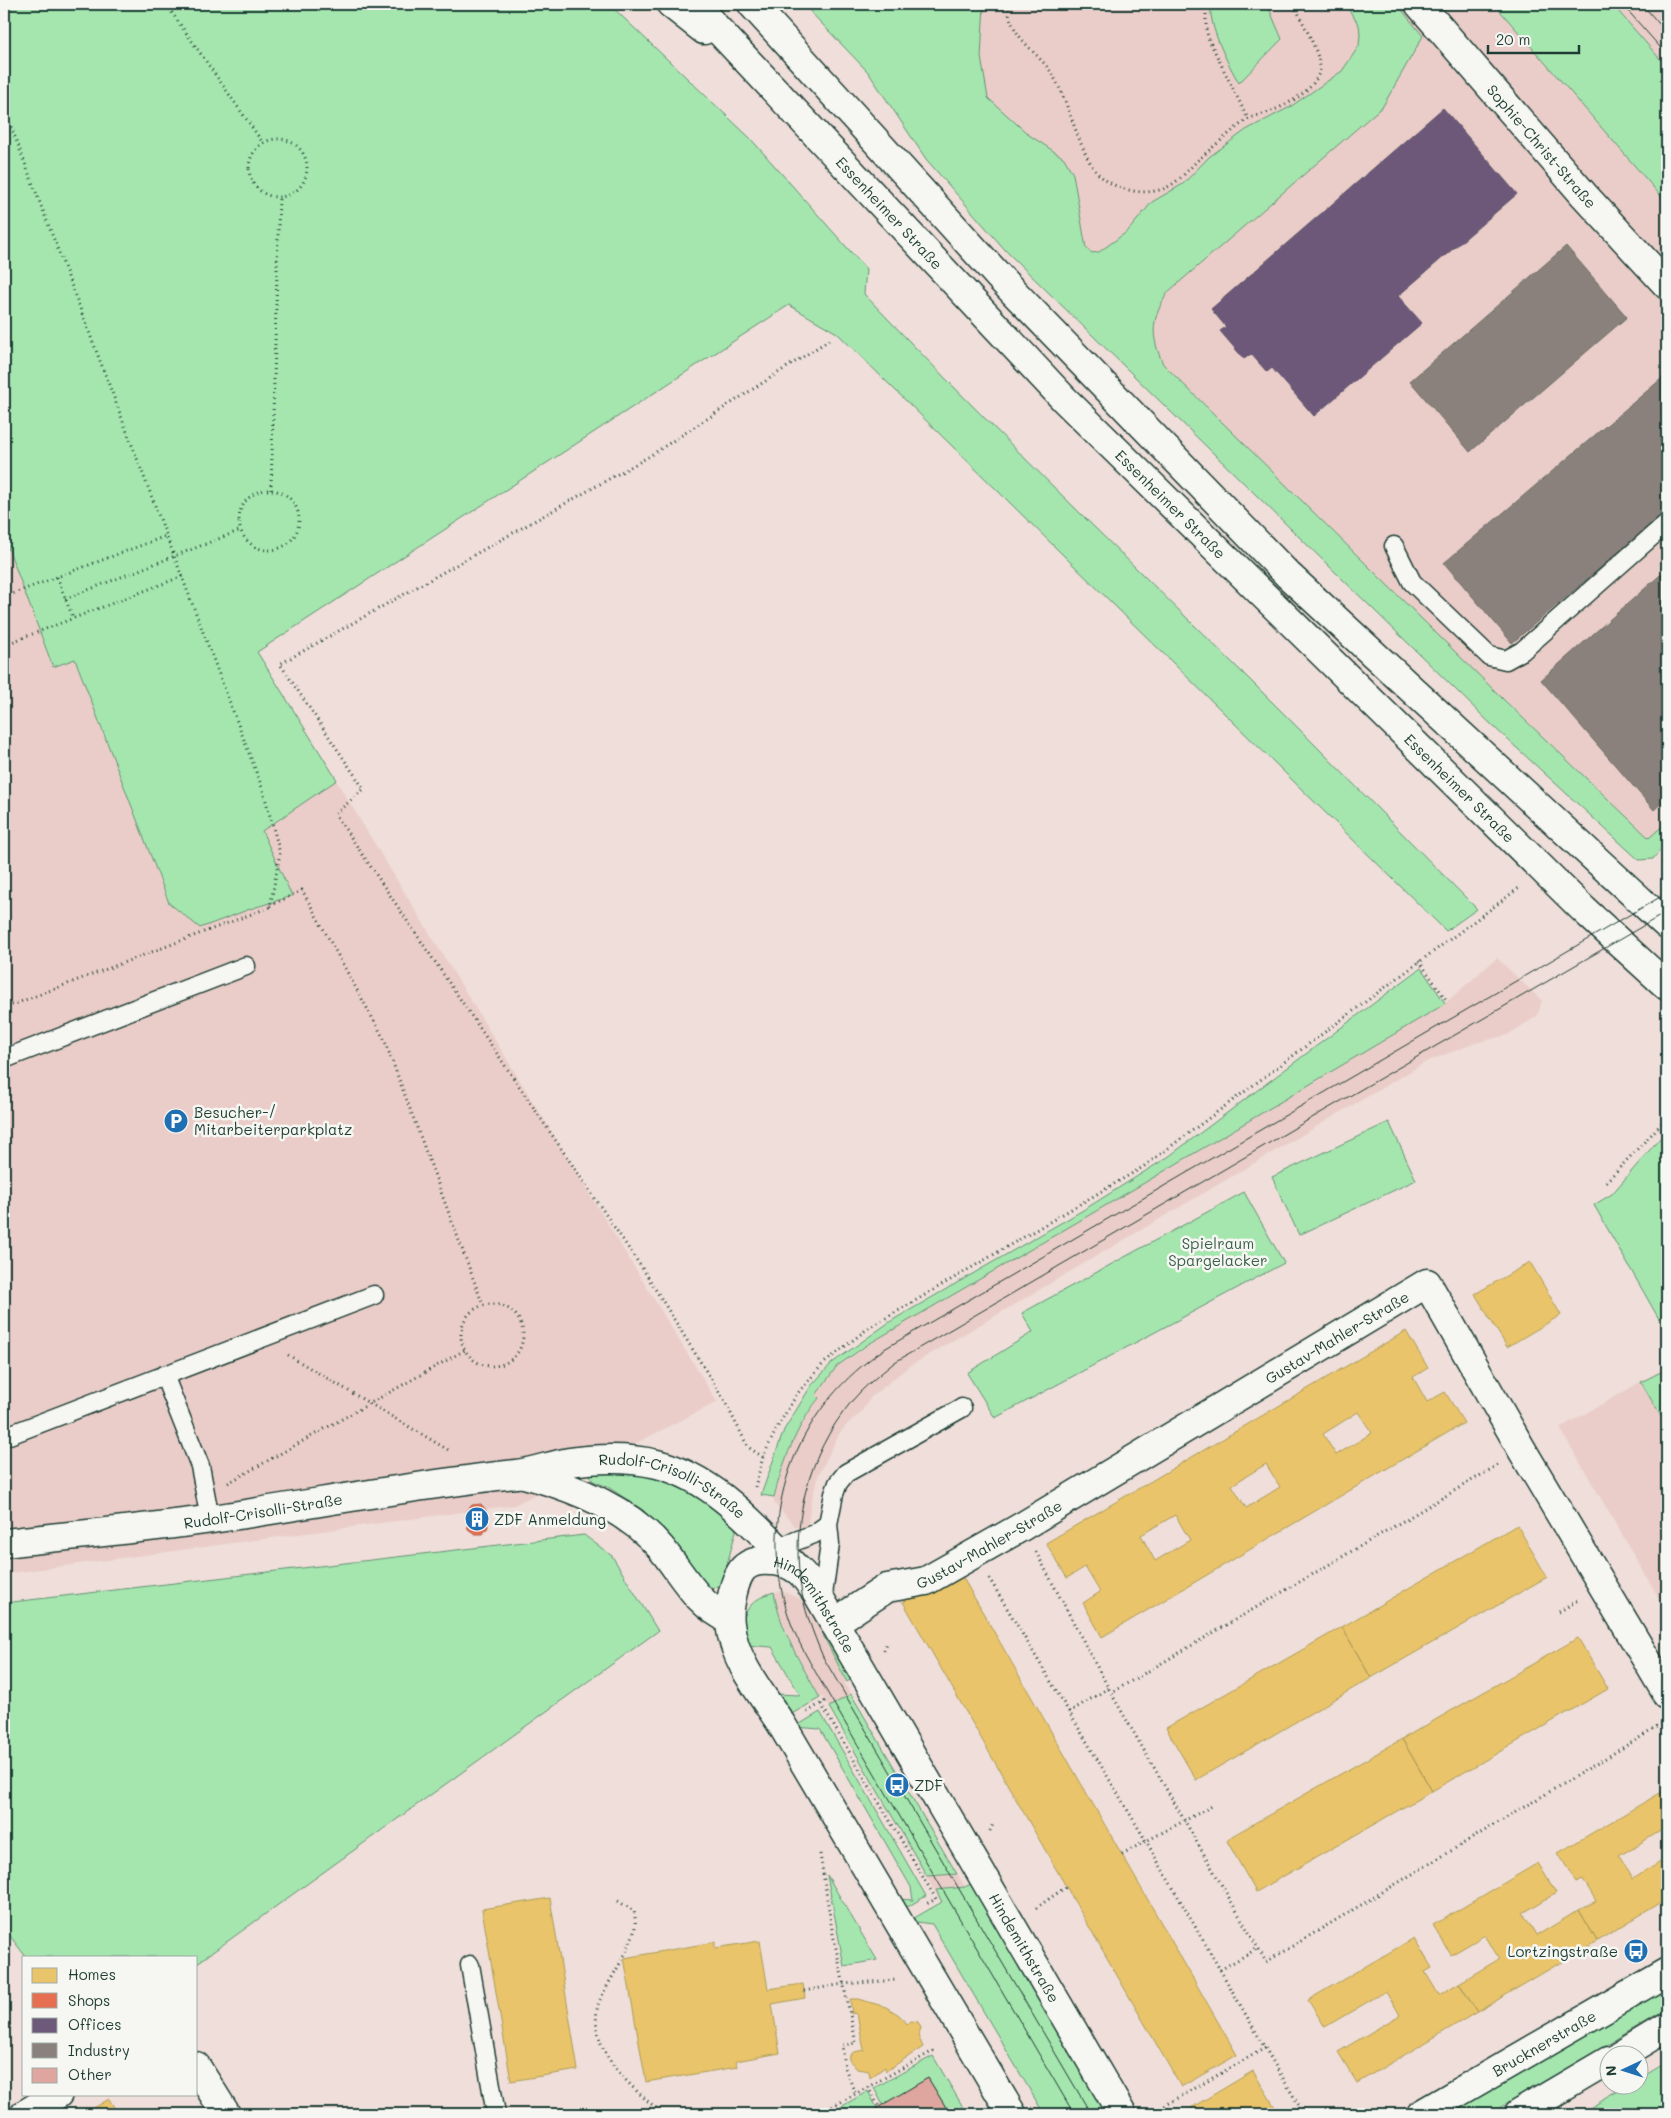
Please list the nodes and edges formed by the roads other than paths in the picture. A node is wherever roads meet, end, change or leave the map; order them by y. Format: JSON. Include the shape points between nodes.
{"nodes":[{"id":1,"x":671,"y":4,"type":"edge"},
{"id":2,"x":694,"y":4,"type":"edge"},
{"id":3,"x":752,"y":4,"type":"edge"},
{"id":4,"x":1419,"y":4,"type":"edge"},
{"id":5,"x":754,"y":70,"type":"junction"},
{"id":6,"x":1667,"y":285,"type":"edge"},
{"id":7,"x":1667,"y":523,"type":"edge"},
{"id":8,"x":1394,"y":546,"type":"dead end"},
{"id":9,"x":1667,"y":925,"type":"edge"},
{"id":10,"x":246,"y":966,"type":"dead end"},
{"id":11,"x":1667,"y":986,"type":"edge"},
{"id":12,"x":4,"y":1059,"type":"edge"},
{"id":13,"x":374,"y":1295,"type":"dead end"},
{"id":14,"x":164,"y":1375,"type":"junction"},
{"id":15,"x":962,"y":1408,"type":"dead end"},
{"id":16,"x":4,"y":1437,"type":"edge"},
{"id":17,"x":523,"y":1473,"type":"junction"},
{"id":18,"x":208,"y":1506,"type":"junction"},
{"id":19,"x":828,"y":1524,"type":"junction"},
{"id":20,"x":4,"y":1543,"type":"edge"},
{"id":21,"x":776,"y":1548,"type":"junction"},
{"id":22,"x":746,"y":1567,"type":"junction"},
{"id":23,"x":799,"y":1571,"type":"junction"},
{"id":24,"x":828,"y":1613,"type":"junction"},
{"id":25,"x":729,"y":1619,"type":"junction"},
{"id":26,"x":1667,"y":1694,"type":"edge"},
{"id":27,"x":470,"y":1965,"type":"dead end"},
{"id":28,"x":1667,"y":1972,"type":"edge"},
{"id":29,"x":1667,"y":2027,"type":"edge"},
{"id":30,"x":1636,"y":2046,"type":"edge"},
{"id":31,"x":1598,"y":2067,"type":"edge"},
{"id":32,"x":198,"y":2069,"type":"edge"},
{"id":33,"x":55,"y":2096,"type":"edge"},
{"id":34,"x":25,"y":2114,"type":"edge"},
{"id":35,"x":226,"y":2114,"type":"edge"},
{"id":36,"x":496,"y":2114,"type":"edge"},
{"id":37,"x":1012,"y":2114,"type":"edge"},
{"id":38,"x":1122,"y":2114,"type":"edge"},
{"id":39,"x":1421,"y":2114,"type":"edge"},
{"id":40,"x":1518,"y":2114,"type":"edge"}],
"edges":[{"from":1,"to":5,"type":"street"},
{"from":2,"to":5,"type":"street","name":"Essenheimer Straße"},
{"from":3,"to":9,"type":"street","via":[[1002,280],[1288,575]]},
{"from":4,"to":6,"type":"street","name":"Sophie-Christ-Straße","via":[[1584,196]]},
{"from":5,"to":11,"type":"street","name":"Essenheimer Straße","via":[[1064,399],[1584,910]]},
{"from":7,"to":8,"type":"lane","via":[[1522,651],[1506,660],[1489,656],[1412,582]]},
{"from":10,"to":12,"type":"lane"},
{"from":13,"to":14,"type":"lane"},
{"from":14,"to":16,"type":"lane"},
{"from":14,"to":18,"type":"lane","via":[[200,1466]]},
{"from":15,"to":19,"type":"lane","via":[[846,1473],[834,1494]]},
{"from":17,"to":18,"type":"street","name":"Rudolf-Crisolli-Straße"},
{"from":17,"to":21,"type":"street","name":"Rudolf-Crisolli-Straße","via":[[597,1459],[630,1459],[658,1464],[704,1484]]},
{"from":17,"to":25,"type":"street","name":"Rudolf-Crisolli-Straße","via":[[580,1493],[644,1530],[700,1599]]},
{"from":18,"to":20,"type":"street","name":"Rudolf-Crisolli-Straße"},
{"from":19,"to":21,"type":"lane","via":[[814,1534]]},
{"from":19,"to":24,"type":"lane"},
{"from":21,"to":22,"type":"lane"},
{"from":21,"to":23,"type":"street","name":"Rudolf-Crisolli-Straße"},
{"from":22,"to":23,"type":"street","name":"Hindemithstraße","via":[[756,1561],[777,1561]]},
{"from":22,"to":25,"type":"street","name":"Hindemithstraße","via":[[735,1586]]},
{"from":23,"to":24,"type":"street","name":"Hindemithstraße"},
{"from":24,"to":26,"type":"street","name":"Gustav-Mahler-Straße","via":[[887,1588],[926,1581],[975,1554],[1426,1283]]},
{"from":24,"to":38,"type":"street","name":"Hindemithstraße"},
{"from":25,"to":37,"type":"street","name":"Hindemithstraße","via":[[742,1662]]},
{"from":27,"to":36,"type":"lane"},
{"from":28,"to":39,"type":"street","name":"Brucknerstraße"},
{"from":29,"to":30,"type":"street"},
{"from":31,"to":40,"type":"street"},
{"from":32,"to":35,"type":"street"},
{"from":33,"to":34,"type":"street"}]}
